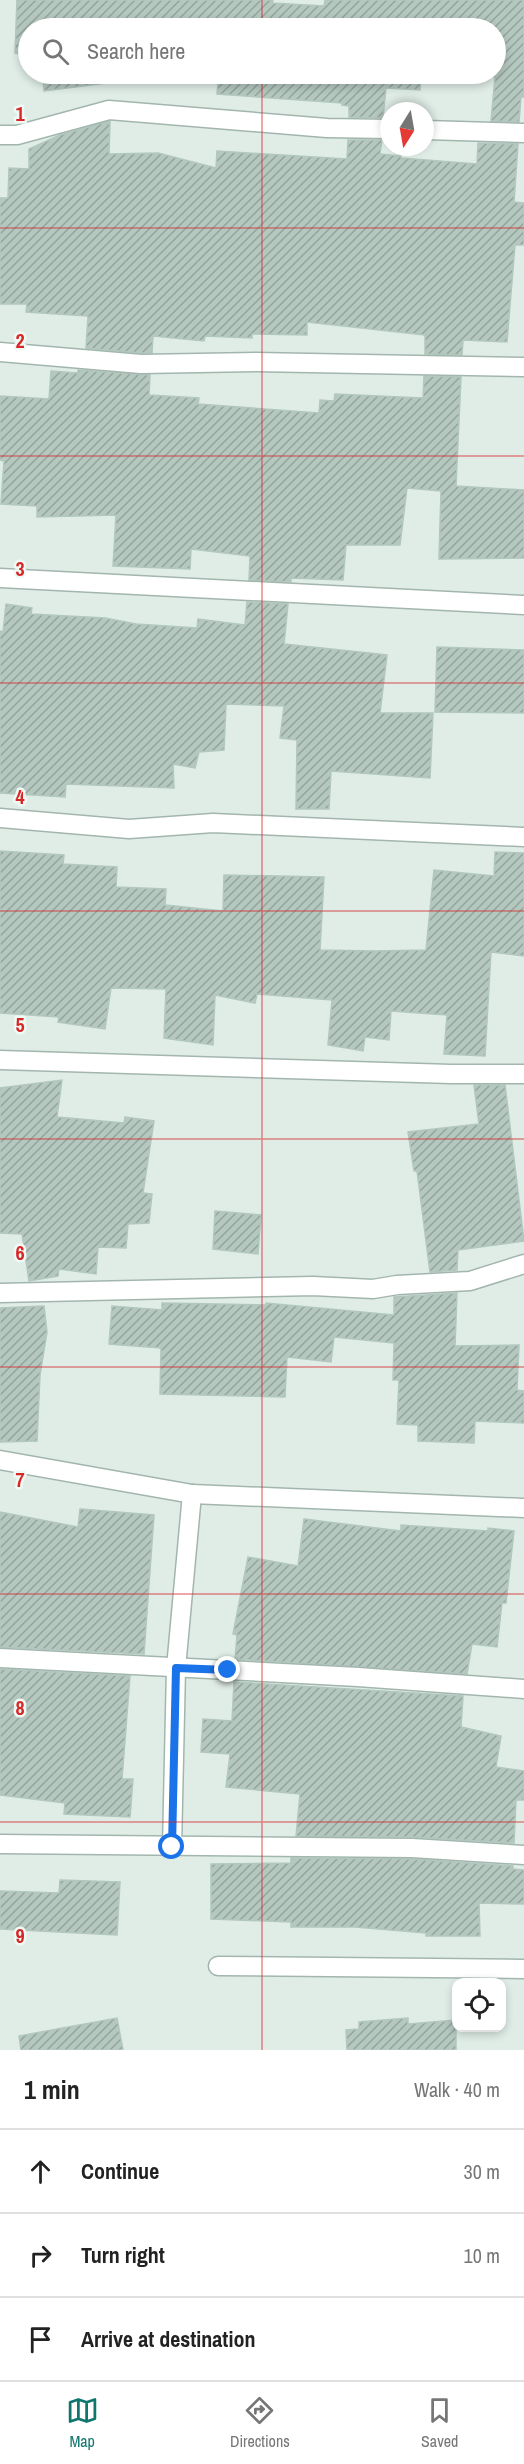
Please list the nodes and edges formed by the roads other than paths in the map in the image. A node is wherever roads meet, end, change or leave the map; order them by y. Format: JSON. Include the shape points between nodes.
{"nodes":[{"id":1,"x":380,"y":129,"type":"edge"},
{"id":2,"x":434,"y":130,"type":"edge"},
{"id":3,"x":524,"y":133,"type":"edge"},
{"id":4,"x":0,"y":135,"type":"edge"},
{"id":5,"x":0,"y":352,"type":"edge"},
{"id":6,"x":524,"y":367,"type":"edge"},
{"id":7,"x":0,"y":578,"type":"edge"},
{"id":8,"x":524,"y":605,"type":"edge"},
{"id":9,"x":0,"y":818,"type":"edge"},
{"id":10,"x":524,"y":837,"type":"edge"},
{"id":11,"x":0,"y":1060,"type":"edge"},
{"id":12,"x":524,"y":1074,"type":"edge"},
{"id":13,"x":524,"y":1264,"type":"edge"},
{"id":14,"x":0,"y":1293,"type":"edge"},
{"id":15,"x":0,"y":1460,"type":"edge"},
{"id":16,"x":192,"y":1494,"type":"junction"},
{"id":17,"x":524,"y":1508,"type":"edge"},
{"id":18,"x":0,"y":1658,"type":"edge"},
{"id":19,"x":176,"y":1668,"type":"junction"},
{"id":20,"x":524,"y":1689,"type":"edge"},
{"id":21,"x":0,"y":1844,"type":"edge"},
{"id":22,"x":172,"y":1847,"type":"junction"},
{"id":23,"x":524,"y":1855,"type":"edge"},
{"id":24,"x":219,"y":1966,"type":"dead end"},
{"id":25,"x":524,"y":1969,"type":"edge"}],
"edges":[{"from":1,"to":4,"type":"street","via":[[109,110],[17,135]]},
{"from":2,"to":3,"type":"street"},
{"from":5,"to":6,"type":"street","via":[[141,364]]},
{"from":7,"to":8,"type":"street"},
{"from":9,"to":10,"type":"street","via":[[129,830],[213,823]]},
{"from":11,"to":12,"type":"street"},
{"from":13,"to":14,"type":"street","via":[[470,1281],[373,1289],[314,1286]]},
{"from":15,"to":16,"type":"street"},
{"from":16,"to":17,"type":"street"},
{"from":16,"to":19,"type":"street"},
{"from":18,"to":19,"type":"street"},
{"from":19,"to":20,"type":"street"},
{"from":19,"to":22,"type":"street"},
{"from":21,"to":22,"type":"street"},
{"from":22,"to":23,"type":"street","via":[[412,1848]]},
{"from":24,"to":25,"type":"street"}]}
